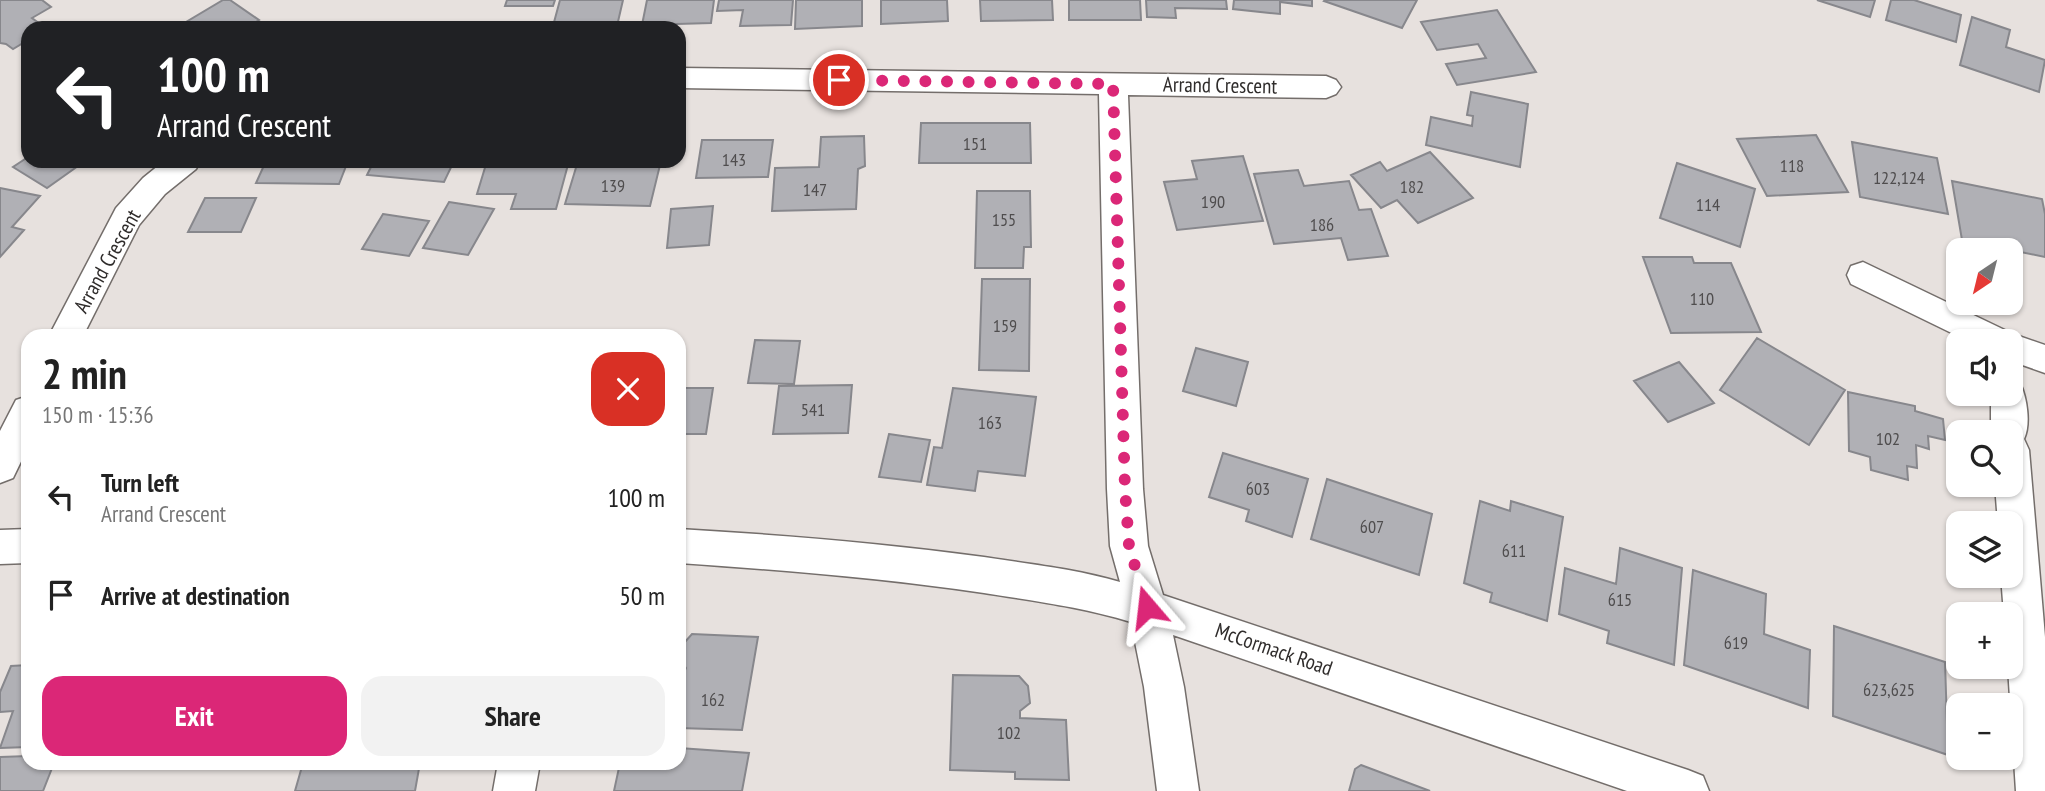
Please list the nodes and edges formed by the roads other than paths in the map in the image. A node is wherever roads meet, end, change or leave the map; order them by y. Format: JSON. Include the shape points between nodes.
{"nodes":[{"id":1,"x":686,"y":78,"type":"edge"},
{"id":2,"x":1113,"y":84,"type":"junction"},
{"id":3,"x":1326,"y":87,"type":"dead end"},
{"id":4,"x":176,"y":168,"type":"edge"},
{"id":5,"x":1863,"y":275,"type":"dead end"},
{"id":6,"x":70,"y":329,"type":"edge"},
{"id":7,"x":1975,"y":329,"type":"edge"},
{"id":8,"x":2023,"y":351,"type":"edge"},
{"id":9,"x":2045,"y":359,"type":"edge"},
{"id":10,"x":21,"y":425,"type":"edge"},
{"id":11,"x":0,"y":467,"type":"edge"},
{"id":12,"x":2015,"y":497,"type":"edge"},
{"id":13,"x":686,"y":546,"type":"edge"},
{"id":14,"x":0,"y":547,"type":"edge"},
{"id":15,"x":21,"y":547,"type":"edge"},
{"id":16,"x":1147,"y":607,"type":"junction"},
{"id":17,"x":518,"y":770,"type":"edge"},
{"id":18,"x":514,"y":791,"type":"edge"},
{"id":19,"x":1178,"y":791,"type":"edge"},
{"id":20,"x":1689,"y":791,"type":"edge"},
{"id":21,"x":2037,"y":791,"type":"edge"}],
"edges":[{"from":1,"to":2,"type":"street","name":"Arrand Crescent"},
{"from":2,"to":3,"type":"street","name":"Arrand Crescent"},
{"from":2,"to":16,"type":"street","via":[[1125,489],[1129,546]]},
{"from":4,"to":6,"type":"street","name":"Arrand Crescent","via":[[127,217]]},
{"from":5,"to":7,"type":"street"},
{"from":8,"to":9,"type":"street"},
{"from":10,"to":11,"type":"street"},
{"from":12,"to":21,"type":"street"},
{"from":13,"to":16,"type":"street","name":"McCormack Road","via":[[935,568],[1085,590]]},
{"from":14,"to":15,"type":"street"},
{"from":16,"to":19,"type":"street"},
{"from":16,"to":20,"type":"street","name":"McCormack Road"},
{"from":17,"to":18,"type":"street"}]}
